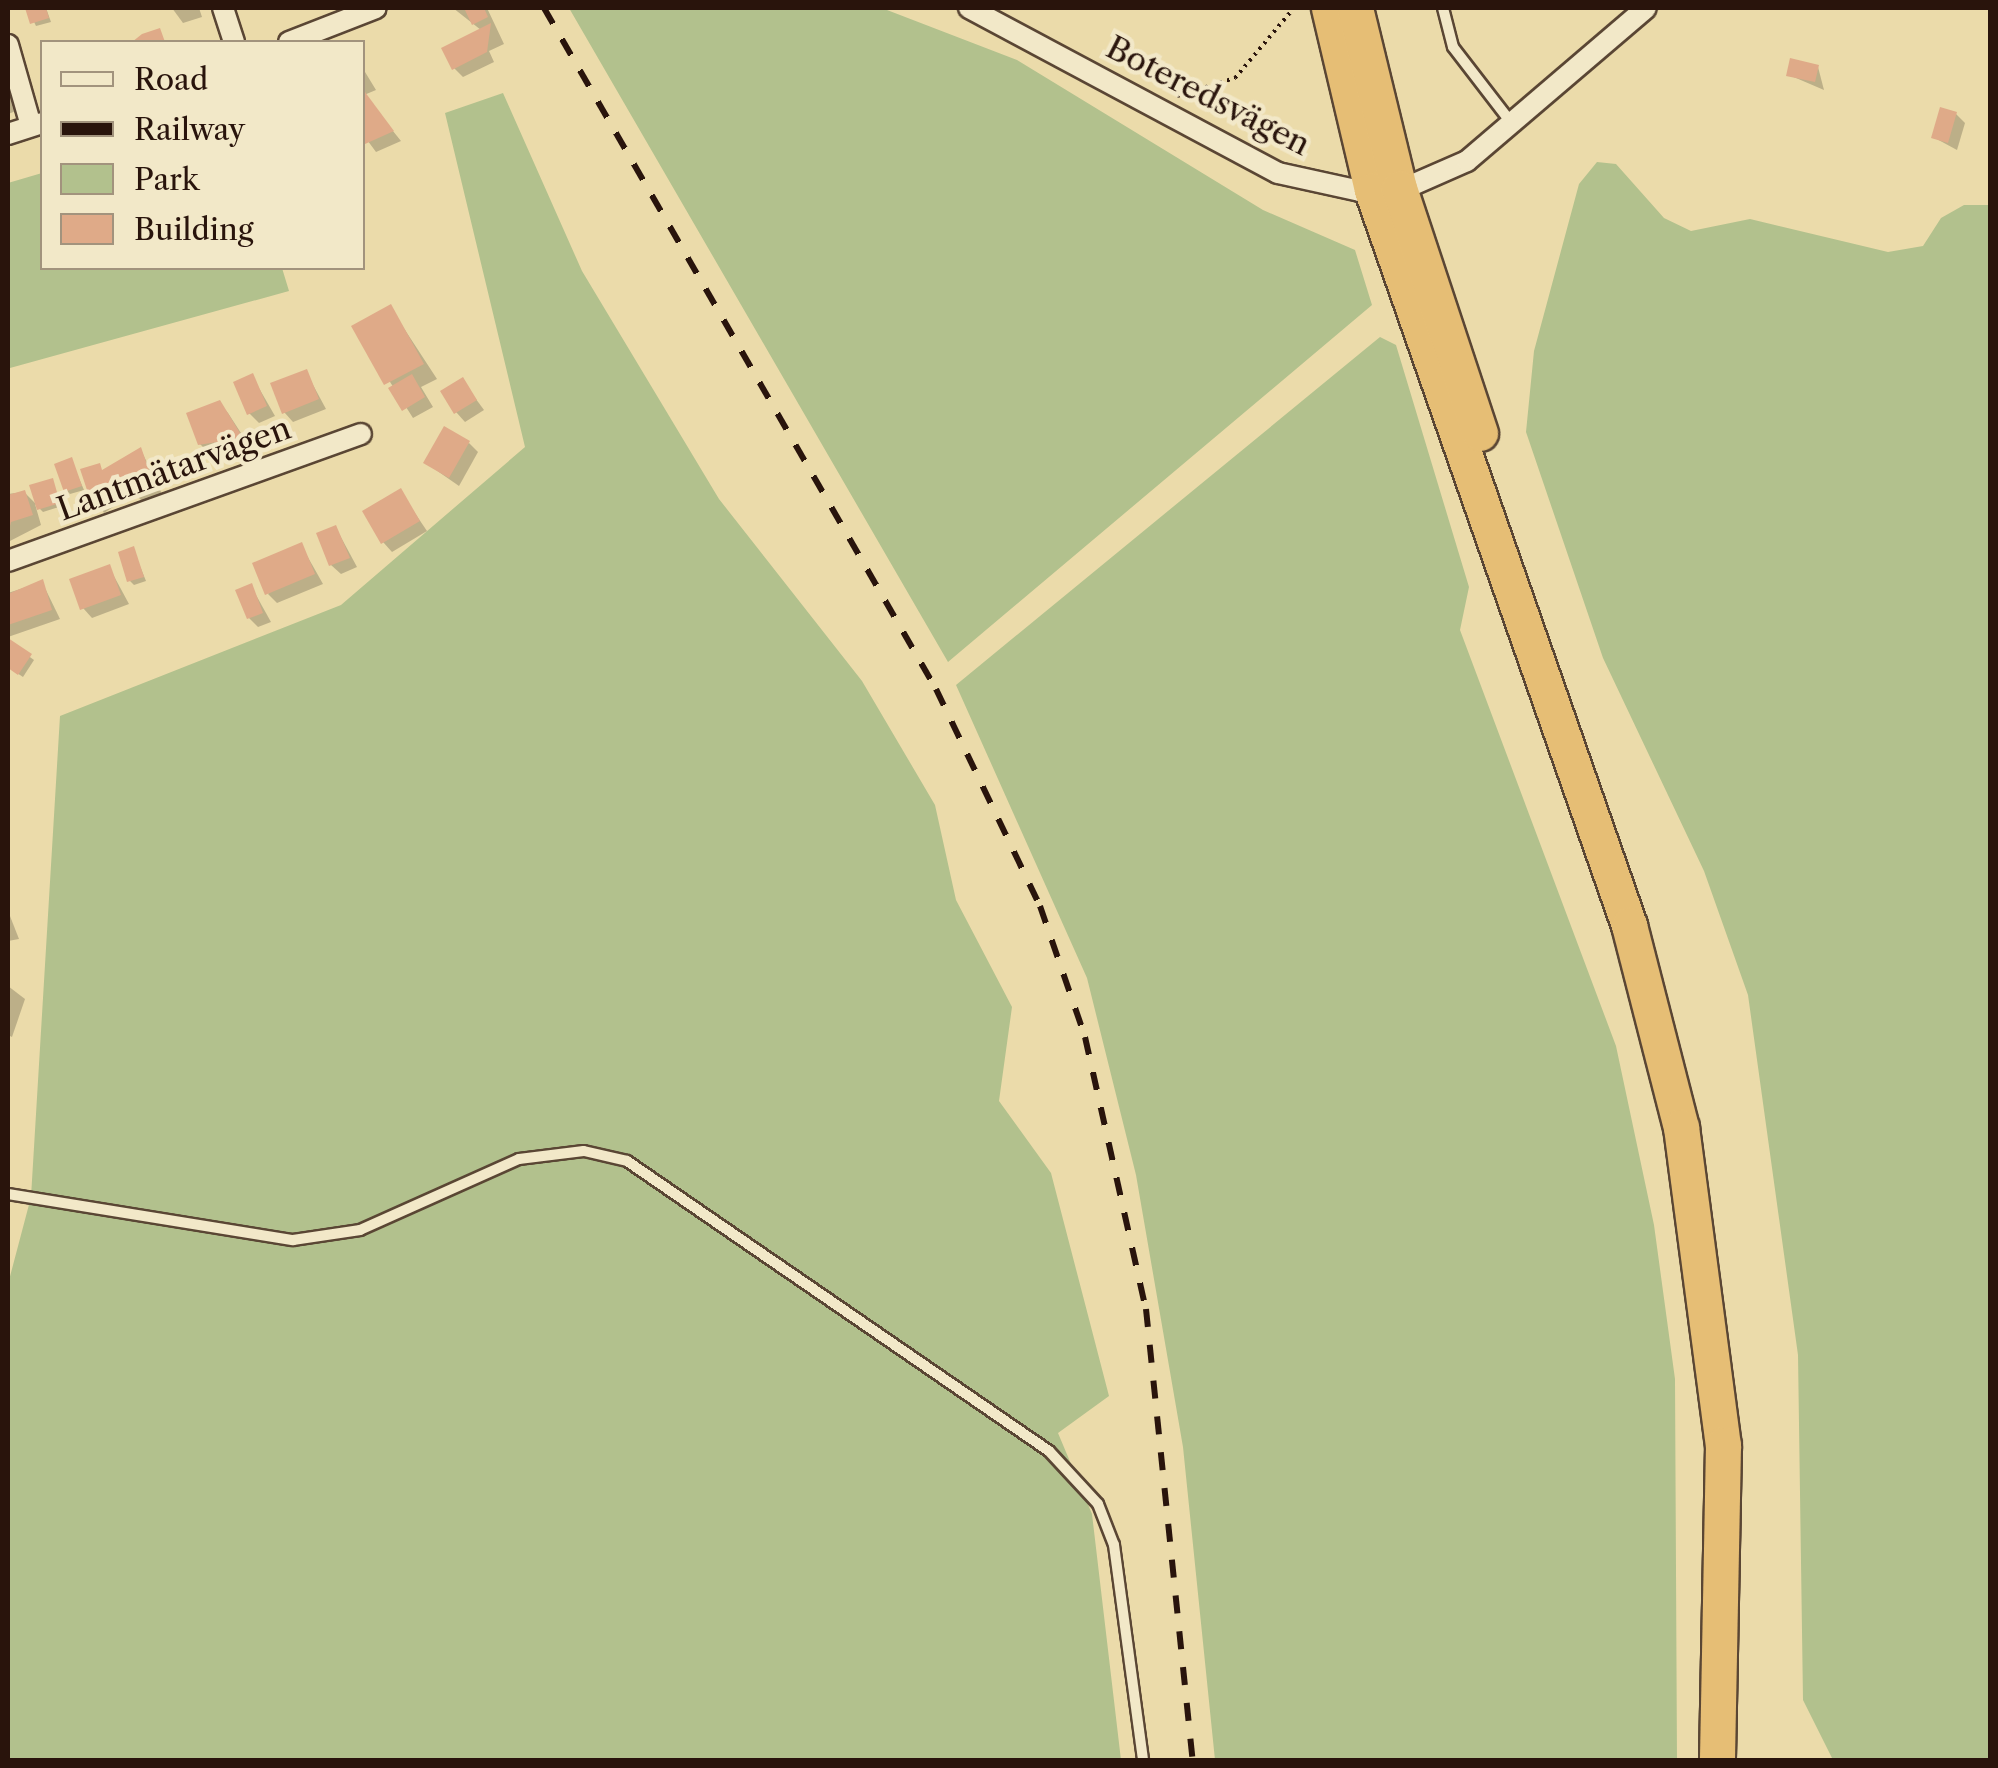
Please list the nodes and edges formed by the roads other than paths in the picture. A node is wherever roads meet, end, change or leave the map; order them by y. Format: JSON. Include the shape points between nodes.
{"nodes":[{"id":1,"x":223,"y":8,"type":"edge"},
{"id":2,"x":376,"y":8,"type":"edge"},
{"id":3,"x":969,"y":8,"type":"edge"},
{"id":4,"x":1329,"y":8,"type":"edge"},
{"id":5,"x":1355,"y":8,"type":"edge"},
{"id":6,"x":1443,"y":8,"type":"edge"},
{"id":7,"x":1646,"y":8,"type":"edge"},
{"id":8,"x":233,"y":40,"type":"edge"},
{"id":9,"x":294,"y":40,"type":"edge"},
{"id":10,"x":8,"y":46,"type":"edge"},
{"id":11,"x":37,"y":124,"type":"edge"},
{"id":12,"x":1514,"y":126,"type":"junction"},
{"id":13,"x":8,"y":134,"type":"edge"},
{"id":14,"x":1386,"y":189,"type":"junction"},
{"id":15,"x":361,"y":434,"type":"dead end"},
{"id":16,"x":8,"y":560,"type":"edge"},
{"id":17,"x":8,"y":1194,"type":"edge"},
{"id":18,"x":1143,"y":1760,"type":"edge"},
{"id":19,"x":1717,"y":1760,"type":"edge"},
{"id":20,"x":1736,"y":1760,"type":"edge"}],
"edges":[{"from":1,"to":8,"type":"street"},
{"from":2,"to":9,"type":"street"},
{"from":3,"to":14,"type":"street","name":"Boteredsvägen","via":[[1278,173]]},
{"from":4,"to":14,"type":"highway"},
{"from":5,"to":14,"type":"highway"},
{"from":6,"to":12,"type":"lane","via":[[1453,48]]},
{"from":7,"to":12,"type":"street"},
{"from":10,"to":11,"type":"street"},
{"from":11,"to":13,"type":"street"},
{"from":12,"to":14,"type":"street","via":[[1467,161]]},
{"from":14,"to":19,"type":"highway","via":[[1630,925],[1682,1126],[1723,1445]]},
{"from":14,"to":20,"type":"highway","via":[[1648,918],[1696,1103],[1741,1441]]},
{"from":15,"to":16,"type":"street","name":"Lantmätarvägen"},
{"from":17,"to":18,"type":"lane","via":[[293,1240],[360,1230],[519,1160],[584,1152],[627,1161],[1049,1451],[1098,1504],[1114,1545]]}]}
